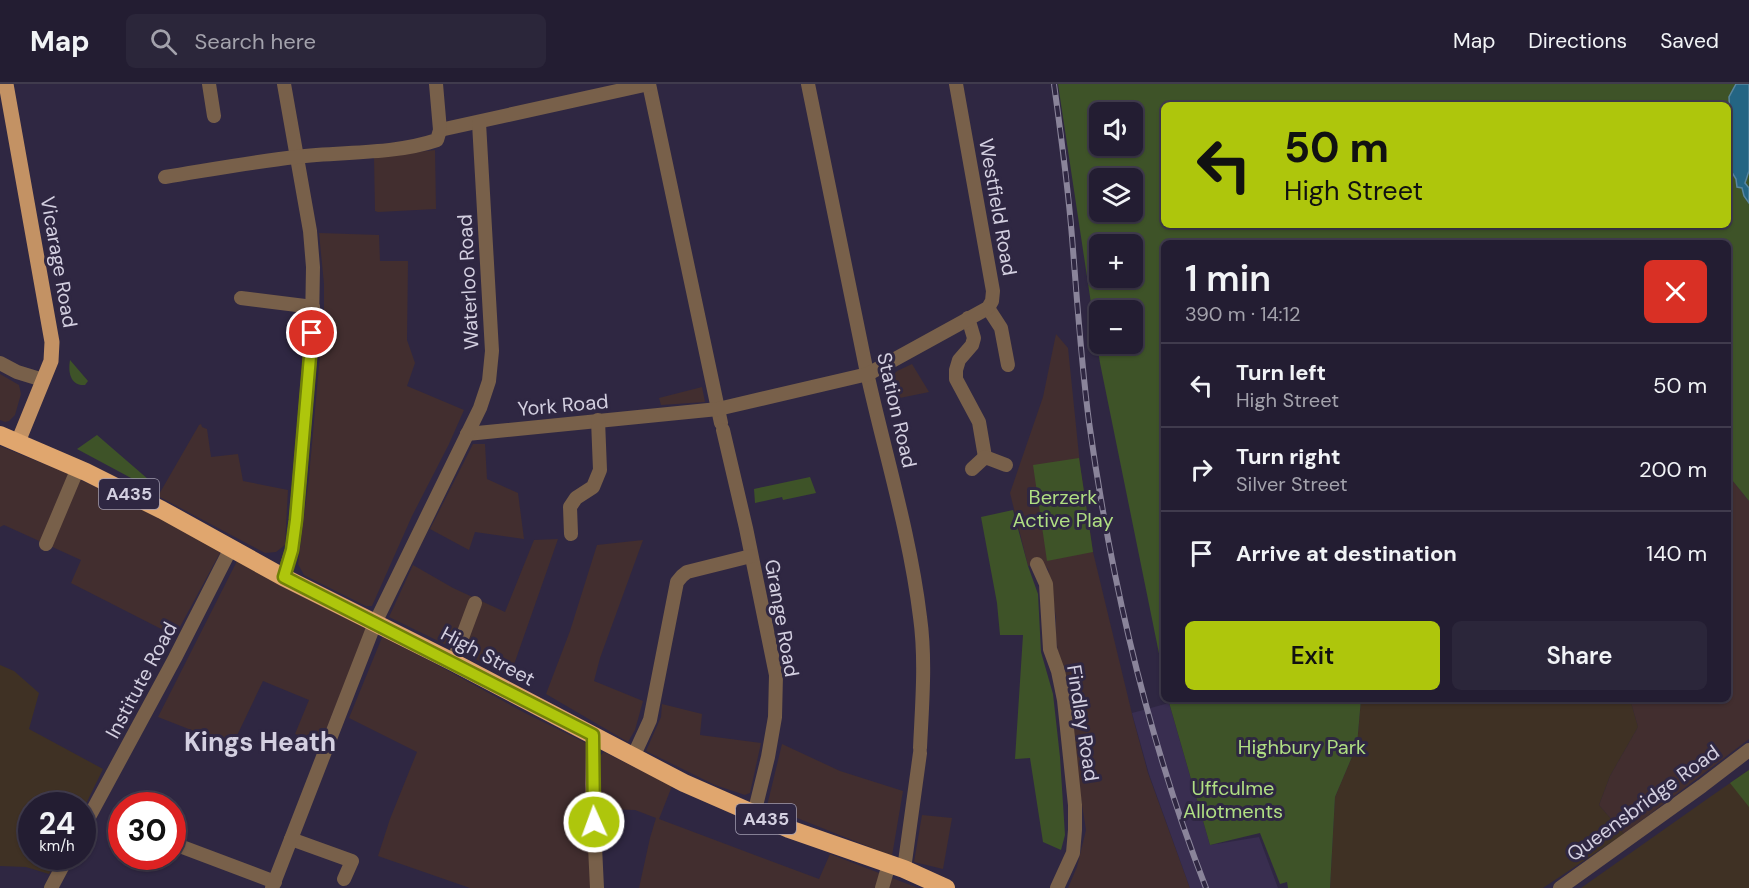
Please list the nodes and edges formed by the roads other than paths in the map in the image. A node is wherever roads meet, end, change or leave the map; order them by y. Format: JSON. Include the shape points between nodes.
{"nodes":[{"id":1,"x":6,"y":84,"type":"edge"},
{"id":2,"x":209,"y":84,"type":"edge"},
{"id":3,"x":284,"y":84,"type":"edge"},
{"id":4,"x":436,"y":84,"type":"edge"},
{"id":5,"x":649,"y":84,"type":"edge"},
{"id":6,"x":808,"y":84,"type":"edge"},
{"id":7,"x":956,"y":84,"type":"edge"},
{"id":8,"x":214,"y":116,"type":"dead end"},
{"id":9,"x":479,"y":123,"type":"junction"},
{"id":10,"x":440,"y":130,"type":"junction"},
{"id":11,"x":297,"y":156,"type":"junction"},
{"id":12,"x":165,"y":177,"type":"dead end"},
{"id":13,"x":241,"y":298,"type":"dead end"},
{"id":14,"x":313,"y":307,"type":"junction"},
{"id":15,"x":988,"y":308,"type":"junction"},
{"id":16,"x":968,"y":318,"type":"junction"},
{"id":17,"x":0,"y":363,"type":"edge"},
{"id":18,"x":1008,"y":365,"type":"dead end"},
{"id":19,"x":868,"y":374,"type":"junction"},
{"id":20,"x":43,"y":380,"type":"junction"},
{"id":21,"x":718,"y":409,"type":"junction"},
{"id":22,"x":598,"y":420,"type":"junction"},
{"id":23,"x":467,"y":434,"type":"junction"},
{"id":24,"x":0,"y":435,"type":"edge"},
{"id":25,"x":18,"y":442,"type":"junction"},
{"id":26,"x":985,"y":457,"type":"junction"},
{"id":27,"x":1006,"y":465,"type":"dead end"},
{"id":28,"x":78,"y":468,"type":"junction"},
{"id":29,"x":972,"y":469,"type":"dead end"},
{"id":30,"x":571,"y":534,"type":"dead end"},
{"id":31,"x":46,"y":544,"type":"dead end"},
{"id":32,"x":231,"y":548,"type":"junction"},
{"id":33,"x":751,"y":556,"type":"junction"},
{"id":34,"x":1037,"y":564,"type":"dead end"},
{"id":35,"x":284,"y":577,"type":"junction"},
{"id":36,"x":474,"y":603,"type":"dead end"},
{"id":37,"x":375,"y":623,"type":"junction"},
{"id":38,"x":453,"y":662,"type":"junction"},
{"id":39,"x":593,"y":735,"type":"junction"},
{"id":40,"x":1749,"y":750,"type":"edge"},
{"id":41,"x":633,"y":757,"type":"junction"},
{"id":42,"x":96,"y":804,"type":"edge"},
{"id":43,"x":754,"y":814,"type":"junction"},
{"id":44,"x":291,"y":839,"type":"junction"},
{"id":45,"x":186,"y":849,"type":"edge"},
{"id":46,"x":896,"y":867,"type":"junction"},
{"id":47,"x":61,"y":870,"type":"edge"},
{"id":48,"x":344,"y":879,"type":"dead end"},
{"id":49,"x":274,"y":885,"type":"edge"},
{"id":50,"x":51,"y":888,"type":"edge"},
{"id":51,"x":597,"y":888,"type":"edge"},
{"id":52,"x":882,"y":888,"type":"edge"},
{"id":53,"x":946,"y":888,"type":"edge"},
{"id":54,"x":1057,"y":888,"type":"edge"},
{"id":55,"x":1560,"y":888,"type":"edge"}],
"edges":[{"from":1,"to":20,"type":"main road","name":"Vicarage Road","via":[[51,342],[51,360]]},
{"from":2,"to":8,"type":"street"},
{"from":3,"to":11,"type":"street"},
{"from":4,"to":10,"type":"street"},
{"from":5,"to":9,"type":"street"},
{"from":5,"to":21,"type":"street","name":"Grange Road"},
{"from":6,"to":19,"type":"street","name":"Station Road"},
{"from":7,"to":15,"type":"street","name":"Westfield Road","via":[[993,291]]},
{"from":9,"to":10,"type":"street"},
{"from":9,"to":23,"type":"street","name":"Waterloo Road","via":[[492,351],[489,381]]},
{"from":10,"to":11,"type":"street","via":[[437,140],[424,144]]},
{"from":11,"to":12,"type":"street"},
{"from":11,"to":14,"type":"street","via":[[312,255]]},
{"from":13,"to":14,"type":"street"},
{"from":14,"to":35,"type":"street","via":[[296,520]]},
{"from":15,"to":16,"type":"street"},
{"from":15,"to":18,"type":"street","via":[[1001,328]]},
{"from":16,"to":19,"type":"street"},
{"from":16,"to":26,"type":"street","via":[[974,338],[959,360],[956,379],[979,422]]},
{"from":17,"to":20,"type":"street"},
{"from":19,"to":21,"type":"street","name":"York Road"},
{"from":19,"to":46,"type":"street","name":"Station Road","via":[[921,619],[920,751]]},
{"from":20,"to":25,"type":"main road","name":"Vicarage Road"},
{"from":21,"to":22,"type":"street","name":"York Road"},
{"from":21,"to":33,"type":"street","name":"Grange Road"},
{"from":22,"to":23,"type":"street","name":"York Road"},
{"from":22,"to":30,"type":"street","via":[[600,470],[592,487],[570,507]]},
{"from":23,"to":37,"type":"street"},
{"from":24,"to":25,"type":"highway","number":"A435"},
{"from":25,"to":28,"type":"highway","name":"High Street","number":"A435"},
{"from":26,"to":27,"type":"street"},
{"from":26,"to":29,"type":"street"},
{"from":28,"to":31,"type":"street"},
{"from":28,"to":32,"type":"highway","name":"High Street","number":"A435"},
{"from":32,"to":35,"type":"highway","name":"High Street","number":"A435"},
{"from":32,"to":42,"type":"street","name":"Institute Road"},
{"from":33,"to":41,"type":"street","via":[[687,572],[677,582],[650,720]]},
{"from":33,"to":43,"type":"street","name":"Grange Road","via":[[776,675],[775,717]]},
{"from":34,"to":54,"type":"street","name":"Findlay Road","via":[[1046,584],[1050,649],[1064,700],[1075,805],[1073,853]]},
{"from":35,"to":37,"type":"highway","name":"High Street","number":"A435"},
{"from":36,"to":38,"type":"street"},
{"from":37,"to":38,"type":"highway","name":"High Street","number":"A435"},
{"from":37,"to":44,"type":"street"},
{"from":38,"to":39,"type":"highway","name":"High Street","number":"A435"},
{"from":39,"to":41,"type":"highway","name":"High Street","number":"A435"},
{"from":39,"to":51,"type":"street"},
{"from":40,"to":55,"type":"street","name":"Queensbridge Road"},
{"from":41,"to":43,"type":"highway","name":"High Street","number":"A435"},
{"from":43,"to":46,"type":"highway","name":"High Street","number":"A435"},
{"from":44,"to":48,"type":"street","via":[[352,861]]},
{"from":44,"to":49,"type":"street"},
{"from":45,"to":49,"type":"street"},
{"from":46,"to":52,"type":"street","name":"Station Road"},
{"from":46,"to":53,"type":"highway","name":"High Street","number":"A435"},
{"from":47,"to":50,"type":"street"}]}
